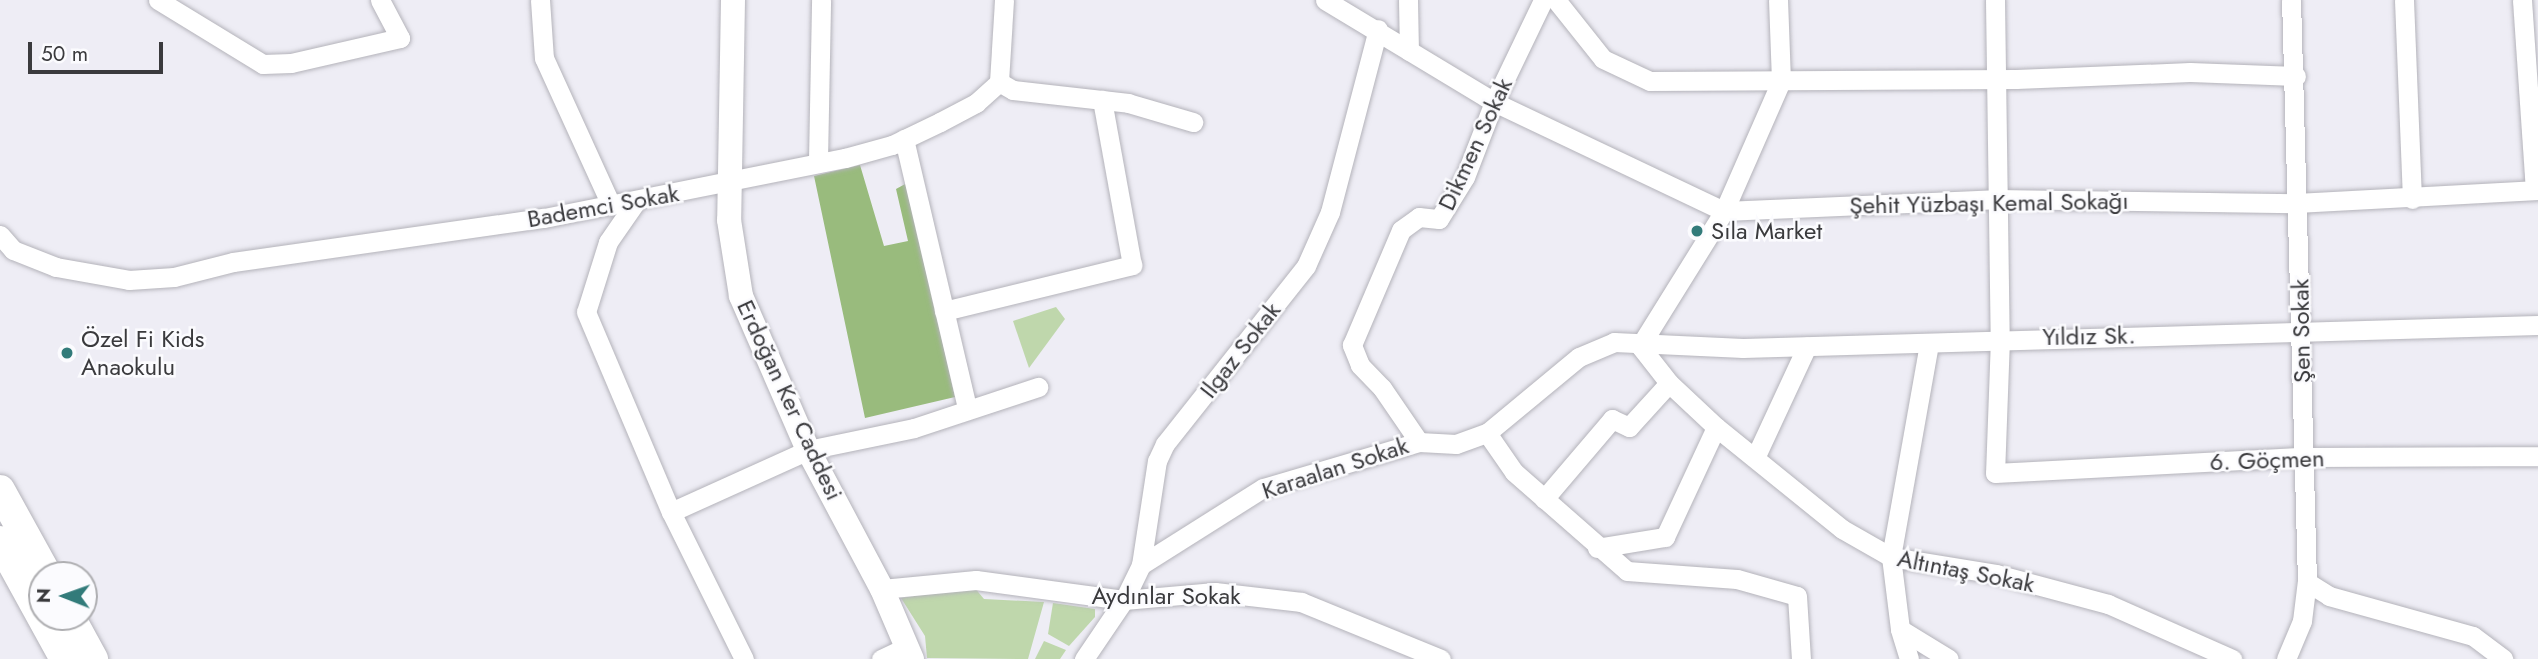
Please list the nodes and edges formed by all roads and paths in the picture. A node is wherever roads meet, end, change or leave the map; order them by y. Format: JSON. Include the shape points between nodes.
{"nodes":[{"id":1,"x":158,"y":0,"type":"edge"},
{"id":2,"x":380,"y":0,"type":"edge"},
{"id":3,"x":540,"y":0,"type":"edge"},
{"id":4,"x":733,"y":0,"type":"edge"},
{"id":5,"x":821,"y":0,"type":"edge"},
{"id":6,"x":1004,"y":0,"type":"edge"},
{"id":7,"x":1325,"y":0,"type":"edge"},
{"id":8,"x":1408,"y":0,"type":"edge"},
{"id":9,"x":1543,"y":0,"type":"edge"},
{"id":10,"x":1556,"y":0,"type":"edge"},
{"id":11,"x":1778,"y":0,"type":"edge"},
{"id":12,"x":1994,"y":0,"type":"edge"},
{"id":13,"x":2291,"y":0,"type":"edge"},
{"id":14,"x":2404,"y":0,"type":"edge"},
{"id":15,"x":2522,"y":0,"type":"edge"},
{"id":16,"x":1378,"y":29,"type":"junction"},
{"id":17,"x":1409,"y":51,"type":"junction"},
{"id":18,"x":2532,"y":56,"type":"edge"},
{"id":19,"x":2296,"y":76,"type":"junction"},
{"id":20,"x":1995,"y":79,"type":"junction"},
{"id":21,"x":1781,"y":81,"type":"junction"},
{"id":22,"x":999,"y":82,"type":"junction"},
{"id":23,"x":1102,"y":100,"type":"junction"},
{"id":24,"x":1494,"y":103,"type":"junction"},
{"id":25,"x":1193,"y":122,"type":"dead end"},
{"id":26,"x":904,"y":139,"type":"junction"},
{"id":27,"x":818,"y":161,"type":"junction"},
{"id":28,"x":731,"y":184,"type":"junction"},
{"id":29,"x":2536,"y":190,"type":"edge"},
{"id":30,"x":2412,"y":199,"type":"junction"},
{"id":31,"x":637,"y":200,"type":"junction"},
{"id":32,"x":1995,"y":200,"type":"junction"},
{"id":33,"x":2296,"y":203,"type":"junction"},
{"id":34,"x":611,"y":205,"type":"junction"},
{"id":35,"x":1724,"y":211,"type":"junction"},
{"id":36,"x":0,"y":234,"type":"edge"},
{"id":37,"x":944,"y":311,"type":"junction"},
{"id":38,"x":2538,"y":326,"type":"edge"},
{"id":39,"x":2300,"y":331,"type":"junction"},
{"id":40,"x":2000,"y":338,"type":"junction"},
{"id":41,"x":1929,"y":344,"type":"junction"},
{"id":42,"x":1640,"y":346,"type":"junction"},
{"id":43,"x":1807,"y":346,"type":"junction"},
{"id":44,"x":1669,"y":383,"type":"junction"},
{"id":45,"x":1038,"y":387,"type":"dead end"},
{"id":46,"x":967,"y":408,"type":"junction"},
{"id":47,"x":1716,"y":427,"type":"junction"},
{"id":48,"x":1487,"y":433,"type":"junction"},
{"id":49,"x":1419,"y":442,"type":"junction"},
{"id":50,"x":808,"y":450,"type":"junction"},
{"id":51,"x":2538,"y":456,"type":"edge"},
{"id":52,"x":2304,"y":457,"type":"junction"},
{"id":53,"x":1755,"y":458,"type":"junction"},
{"id":54,"x":0,"y":490,"type":"edge"},
{"id":55,"x":1544,"y":499,"type":"junction"},
{"id":56,"x":671,"y":512,"type":"junction"},
{"id":57,"x":0,"y":541,"type":"edge"},
{"id":58,"x":1597,"y":548,"type":"junction"},
{"id":59,"x":1891,"y":558,"type":"junction"},
{"id":60,"x":39,"y":561,"type":"edge"},
{"id":61,"x":1141,"y":565,"type":"junction"},
{"id":62,"x":2307,"y":582,"type":"junction"},
{"id":63,"x":882,"y":589,"type":"junction"},
{"id":64,"x":1124,"y":600,"type":"junction"},
{"id":65,"x":1899,"y":629,"type":"junction"},
{"id":66,"x":78,"y":631,"type":"edge"},
{"id":67,"x":909,"y":653,"type":"edge"},
{"id":68,"x":65,"y":659,"type":"edge"},
{"id":69,"x":93,"y":659,"type":"edge"},
{"id":70,"x":744,"y":659,"type":"edge"},
{"id":71,"x":881,"y":659,"type":"edge"},
{"id":72,"x":1084,"y":659,"type":"edge"},
{"id":73,"x":1441,"y":659,"type":"edge"},
{"id":74,"x":1801,"y":659,"type":"edge"},
{"id":75,"x":1909,"y":659,"type":"edge"},
{"id":76,"x":1949,"y":659,"type":"edge"},
{"id":77,"x":2232,"y":659,"type":"edge"},
{"id":78,"x":2286,"y":659,"type":"edge"},
{"id":79,"x":2503,"y":659,"type":"edge"}],
"edges":[{"from":1,"to":2,"type":"street","via":[[263,64],[291,63],[400,38]]},
{"from":3,"to":34,"type":"street","via":[[544,58]]},
{"from":4,"to":28,"type":"main road","name":"Erdoğan Ker Caddesi"},
{"from":5,"to":27,"type":"street"},
{"from":6,"to":22,"type":"street"},
{"from":7,"to":16,"type":"street","name":"Şehit Yüzbaşı Kemal Sokağı"},
{"from":8,"to":17,"type":"street"},
{"from":9,"to":24,"type":"street","name":"Dikmen Sokak"},
{"from":10,"to":21,"type":"street","via":[[1602,60],[1650,81]]},
{"from":11,"to":21,"type":"street"},
{"from":12,"to":20,"type":"street"},
{"from":13,"to":19,"type":"street","name":"Şen Sokak"},
{"from":14,"to":30,"type":"street"},
{"from":15,"to":18,"type":"street"},
{"from":16,"to":17,"type":"street","name":"Şehit Yüzbaşı Kemal Sokağı"},
{"from":16,"to":61,"type":"street","name":"Ilgaz Sokak","via":[[1325,223],[1306,267],[1165,444],[1157,461]]},
{"from":17,"to":24,"type":"street","name":"Şehit Yüzbaşı Kemal Sokağı"},
{"from":18,"to":29,"type":"street"},
{"from":19,"to":20,"type":"street","via":[[2190,72]]},
{"from":19,"to":33,"type":"street","name":"Şen Sokak"},
{"from":20,"to":21,"type":"street"},
{"from":20,"to":32,"type":"street"},
{"from":21,"to":35,"type":"street"},
{"from":22,"to":23,"type":"street","via":[[1013,90]]},
{"from":22,"to":26,"type":"street","name":"Bademci Sokak","via":[[976,103]]},
{"from":23,"to":25,"type":"street"},
{"from":23,"to":37,"type":"street","via":[[1132,265]]},
{"from":24,"to":35,"type":"street","name":"Şehit Yüzbaşı Kemal Sokağı"},
{"from":24,"to":49,"type":"street","name":"Dikmen Sokak","via":[[1465,177],[1439,219],[1419,217],[1401,230],[1352,345],[1360,365]]},
{"from":26,"to":27,"type":"street","name":"Bademci Sokak","via":[[845,158]]},
{"from":26,"to":37,"type":"street"},
{"from":27,"to":28,"type":"street","name":"Bademci Sokak"},
{"from":28,"to":31,"type":"street","name":"Bademci Sokak"},
{"from":28,"to":50,"type":"main road","name":"Erdoğan Ker Caddesi","via":[[729,220],[741,296]]},
{"from":29,"to":30,"type":"street","name":"Şehit Yüzbaşı Kemal Sokağı"},
{"from":30,"to":33,"type":"street","name":"Şehit Yüzbaşı Kemal Sokağı"},
{"from":31,"to":34,"type":"street","name":"Bademci Sokak"},
{"from":31,"to":56,"type":"street","via":[[608,242],[586,312]]},
{"from":32,"to":33,"type":"street","name":"Şehit Yüzbaşı Kemal Sokağı"},
{"from":32,"to":35,"type":"street","name":"Şehit Yüzbaşı Kemal Sokağı"},
{"from":32,"to":40,"type":"street"},
{"from":33,"to":39,"type":"street","name":"Şen Sokak"},
{"from":34,"to":36,"type":"street","name":"Bademci Sokak","via":[[233,262],[174,277],[129,280],[56,267],[13,250]]},
{"from":35,"to":42,"type":"street"},
{"from":37,"to":46,"type":"street"},
{"from":38,"to":39,"type":"street","name":"Yıldız Sk."},
{"from":39,"to":40,"type":"street","name":"Yıldız Sk."},
{"from":39,"to":52,"type":"street","name":"Şen Sokak"},
{"from":40,"to":41,"type":"street","name":"Yıldız Sk."},
{"from":40,"to":52,"type":"street","name":"6. Göçmen","via":[[1995,473]]},
{"from":41,"to":43,"type":"street","name":"Yıldız Sk."},
{"from":41,"to":59,"type":"street"},
{"from":42,"to":43,"type":"street","name":"Yıldız Sk."},
{"from":42,"to":44,"type":"street","name":"Altıntaş Sokak"},
{"from":42,"to":48,"type":"street","name":"Karaalan Sokak","via":[[1614,342],[1579,357]]},
{"from":43,"to":53,"type":"street"},
{"from":44,"to":47,"type":"street","name":"Altıntaş Sokak"},
{"from":44,"to":55,"type":"street","via":[[1629,427],[1612,419]]},
{"from":45,"to":46,"type":"street"},
{"from":46,"to":50,"type":"street","via":[[914,428]]},
{"from":47,"to":53,"type":"street","name":"Altıntaş Sokak"},
{"from":47,"to":58,"type":"street","via":[[1665,537]]},
{"from":48,"to":49,"type":"street","name":"Karaalan Sokak","via":[[1456,444]]},
{"from":48,"to":55,"type":"street","via":[[1514,472]]},
{"from":49,"to":61,"type":"street","name":"Karaalan Sokak","via":[[1263,488]]},
{"from":50,"to":56,"type":"street"},
{"from":50,"to":63,"type":"main road","name":"Erdoğan Ker Caddesi"},
{"from":51,"to":52,"type":"street","name":"6. Göçmen"},
{"from":52,"to":62,"type":"street","name":"Şen Sokak"},
{"from":53,"to":59,"type":"street","name":"Altıntaş Sokak","via":[[1842,529]]},
{"from":54,"to":60,"type":"highway"},
{"from":55,"to":58,"type":"street"},
{"from":56,"to":70,"type":"street"},
{"from":57,"to":68,"type":"highway"},
{"from":58,"to":74,"type":"street","via":[[1627,571],[1737,579],[1797,596]]},
{"from":59,"to":65,"type":"street"},
{"from":59,"to":77,"type":"street","name":"Altıntaş Sokak","via":[[1996,574],[2108,604]]},
{"from":61,"to":64,"type":"street","name":"Ilgaz Sokak"},
{"from":62,"to":78,"type":"street","name":"Şen Sokak","via":[[2301,621]]},
{"from":62,"to":79,"type":"street","via":[[2329,596],[2473,636]]},
{"from":63,"to":64,"type":"street","name":"Aydınlar Sokak","via":[[976,580]]},
{"from":63,"to":67,"type":"main road","name":"Erdoğan Ker Caddesi"},
{"from":64,"to":72,"type":"street","name":"Ilgaz Sokak"},
{"from":64,"to":73,"type":"street","name":"Aydınlar Sokak","via":[[1215,592],[1301,602]]},
{"from":65,"to":75,"type":"street"},
{"from":65,"to":76,"type":"street"},
{"from":66,"to":69,"type":"highway"},
{"from":67,"to":71,"type":"street"}]}
